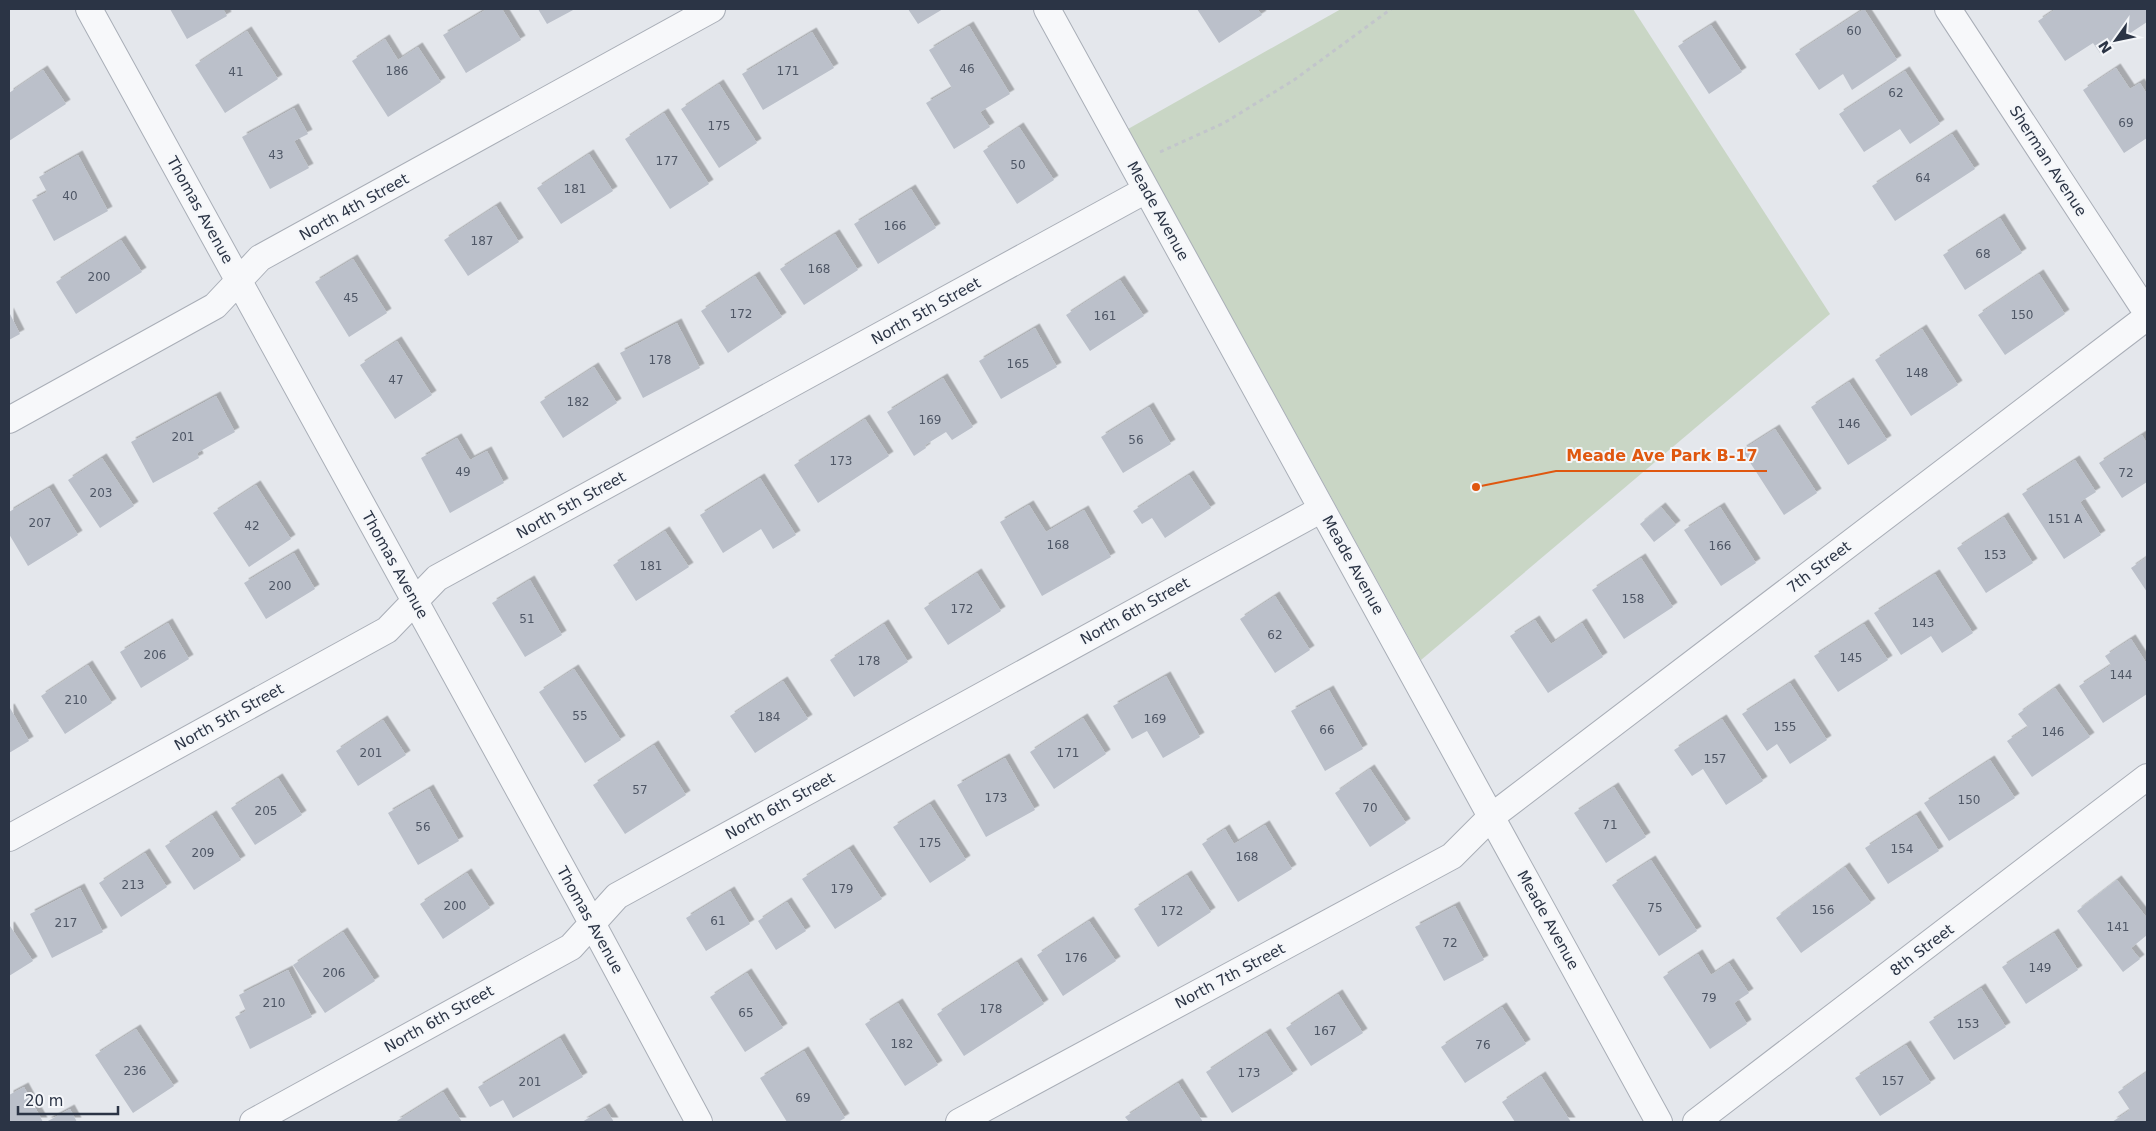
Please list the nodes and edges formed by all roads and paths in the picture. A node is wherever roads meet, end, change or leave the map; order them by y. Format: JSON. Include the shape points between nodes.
{"nodes":[{"id":1,"x":89,"y":9,"type":"edge"},
{"id":2,"x":712,"y":9,"type":"edge"},
{"id":3,"x":1047,"y":9,"type":"edge"},
{"id":4,"x":1391,"y":9,"type":"edge"},
{"id":5,"x":1948,"y":9,"type":"edge"},
{"id":6,"x":1160,"y":153,"type":"dead end"},
{"id":7,"x":1146,"y":190,"type":"junction"},
{"id":8,"x":239,"y":281,"type":"junction"},
{"id":9,"x":2147,"y":313,"type":"edge"},
{"id":10,"x":2147,"y":317,"type":"edge"},
{"id":11,"x":9,"y":420,"type":"edge"},
{"id":12,"x":1322,"y":509,"type":"junction"},
{"id":13,"x":415,"y":600,"type":"junction"},
{"id":14,"x":2147,"y":777,"type":"edge"},
{"id":15,"x":1491,"y":817,"type":"junction"},
{"id":16,"x":9,"y":838,"type":"edge"},
{"id":17,"x":592,"y":924,"type":"junction"},
{"id":18,"x":253,"y":1122,"type":"edge"},
{"id":19,"x":699,"y":1122,"type":"edge"},
{"id":20,"x":959,"y":1122,"type":"edge"},
{"id":21,"x":1659,"y":1122,"type":"edge"},
{"id":22,"x":1696,"y":1122,"type":"edge"}],
"edges":[{"from":1,"to":8,"type":"street","name":"Thomas Avenue"},
{"from":2,"to":8,"type":"street","name":"North 4th Street","via":[[260,258]]},
{"from":3,"to":7,"type":"street","name":"Meade Avenue"},
{"from":4,"to":6,"type":"path","via":[[1294,80],[1224,123]]},
{"from":5,"to":9,"type":"street","name":"Sherman Avenue"},
{"from":7,"to":12,"type":"street","name":"Meade Avenue"},
{"from":7,"to":13,"type":"street","name":"North 5th Street","via":[[437,578]]},
{"from":8,"to":11,"type":"street","name":"North 4th Street","via":[[215,306]]},
{"from":8,"to":13,"type":"street","name":"Thomas Avenue"},
{"from":10,"to":15,"type":"street","name":"7th Street"},
{"from":12,"to":15,"type":"street","name":"Meade Avenue"},
{"from":12,"to":17,"type":"street","name":"North 6th Street","via":[[617,896]]},
{"from":13,"to":16,"type":"street","name":"North 5th Street","via":[[387,630]]},
{"from":13,"to":17,"type":"street","name":"Thomas Avenue"},
{"from":14,"to":22,"type":"street","name":"8th Street"},
{"from":15,"to":20,"type":"street","name":"North 7th Street","via":[[1452,856]]},
{"from":15,"to":21,"type":"street","name":"Meade Avenue"},
{"from":17,"to":18,"type":"street","name":"North 6th Street","via":[[572,947]]},
{"from":17,"to":19,"type":"street","name":"Thomas Avenue"}]}
